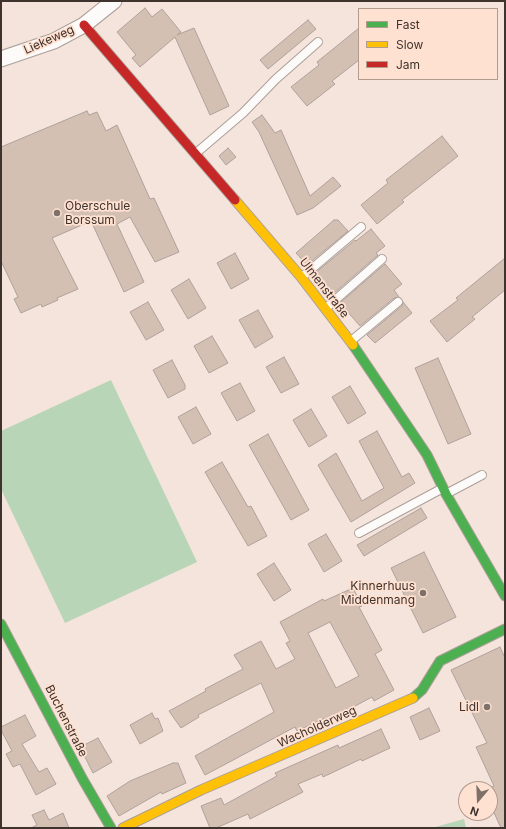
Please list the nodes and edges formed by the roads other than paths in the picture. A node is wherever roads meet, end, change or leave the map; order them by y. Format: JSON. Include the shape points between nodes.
{"nodes":[{"id":1,"x":114,"y":1,"type":"edge"},
{"id":2,"x":84,"y":25,"type":"junction"},
{"id":3,"x":318,"y":42,"type":"dead end"},
{"id":4,"x":1,"y":59,"type":"edge"},
{"id":5,"x":194,"y":154,"type":"junction"},
{"id":6,"x":361,"y":227,"type":"dead end"},
{"id":7,"x":382,"y":259,"type":"dead end"},
{"id":8,"x":301,"y":277,"type":"junction"},
{"id":9,"x":398,"y":302,"type":"dead end"},
{"id":10,"x":325,"y":309,"type":"junction"},
{"id":11,"x":350,"y":342,"type":"junction"},
{"id":12,"x":482,"y":475,"type":"dead end"},
{"id":13,"x":444,"y":491,"type":"junction"},
{"id":14,"x":358,"y":533,"type":"dead end"},
{"id":15,"x":505,"y":596,"type":"edge"},
{"id":16,"x":1,"y":624,"type":"edge"},
{"id":17,"x":505,"y":629,"type":"edge"},
{"id":18,"x":111,"y":828,"type":"edge"},
{"id":19,"x":123,"y":828,"type":"edge"}],
"edges":[{"from":1,"to":2,"type":"street","name":"Liekeweg"},
{"from":2,"to":4,"type":"street","name":"Liekeweg","via":[[54,41]]},
{"from":2,"to":5,"type":"street","name":"Ulmenstraße"},
{"from":3,"to":5,"type":"lane","via":[[243,113]]},
{"from":5,"to":8,"type":"street","name":"Ulmenstraße"},
{"from":6,"to":8,"type":"lane"},
{"from":7,"to":10,"type":"lane"},
{"from":8,"to":10,"type":"street","name":"Ulmenstraße"},
{"from":9,"to":11,"type":"lane"},
{"from":10,"to":11,"type":"street","name":"Ulmenstraße"},
{"from":11,"to":13,"type":"street","name":"Ulmenstraße","via":[[375,375],[427,455]]},
{"from":12,"to":13,"type":"lane"},
{"from":13,"to":14,"type":"lane"},
{"from":13,"to":15,"type":"street","name":"Ulmenstraße"},
{"from":16,"to":18,"type":"street","name":"Buchenstraße"},
{"from":17,"to":19,"type":"street","name":"Wacholderweg","via":[[440,661],[422,690],[414,697],[201,790]]}]}
